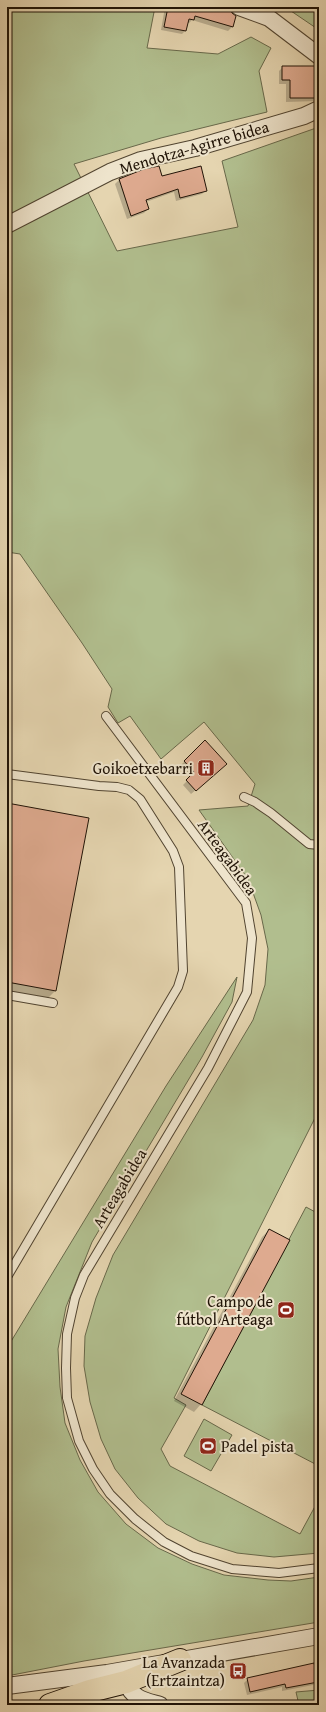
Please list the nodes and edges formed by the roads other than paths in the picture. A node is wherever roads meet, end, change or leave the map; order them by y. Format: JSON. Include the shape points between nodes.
{"nodes":[{"id":1,"x":240,"y":7,"type":"edge"},
{"id":2,"x":319,"y":56,"type":"edge"},
{"id":3,"x":319,"y":109,"type":"edge"},
{"id":4,"x":7,"y":225,"type":"edge"},
{"id":5,"x":106,"y":716,"type":"dead end"},
{"id":6,"x":7,"y":774,"type":"edge"},
{"id":7,"x":244,"y":798,"type":"dead end"},
{"id":8,"x":319,"y":845,"type":"edge"},
{"id":9,"x":7,"y":995,"type":"edge"},
{"id":10,"x":53,"y":1003,"type":"dead end"},
{"id":11,"x":7,"y":1277,"type":"edge"},
{"id":12,"x":319,"y":1568,"type":"edge"},
{"id":13,"x":319,"y":1636,"type":"edge"},
{"id":14,"x":180,"y":1660,"type":"junction"},
{"id":15,"x":106,"y":1673,"type":"junction"},
{"id":16,"x":126,"y":1682,"type":"junction"},
{"id":17,"x":7,"y":1686,"type":"edge"},
{"id":18,"x":7,"y":1697,"type":"edge"},
{"id":19,"x":50,"y":1705,"type":"edge"},
{"id":20,"x":160,"y":1705,"type":"edge"}],
"edges":[{"from":1,"to":2,"type":"street","via":[[269,18]]},
{"from":3,"to":4,"type":"street","name":"Mendotza-Agirre bidea","via":[[304,116],[195,148],[141,160],[110,172]]},
{"from":5,"to":12,"type":"lane","name":"Arteagabidea","via":[[246,903],[252,938],[247,992],[208,1068],[84,1275],[75,1298],[67,1334],[67,1398],[71,1417],[92,1469],[110,1494],[135,1519],[164,1542],[191,1556],[232,1569],[279,1573]]},
{"from":6,"to":11,"type":"lane","via":[[117,787],[129,790],[140,799],[173,851],[179,868],[183,970],[178,987]]},
{"from":7,"to":8,"type":"lane","via":[[271,813],[310,844]]},
{"from":9,"to":10,"type":"lane"},
{"from":13,"to":14,"type":"street"},
{"from":14,"to":15,"type":"street"},
{"from":14,"to":16,"type":"highway"},
{"from":15,"to":17,"type":"street"},
{"from":15,"to":18,"type":"street"},
{"from":16,"to":19,"type":"highway"},
{"from":16,"to":20,"type":"street","via":[[130,1692],[141,1699]]}]}
